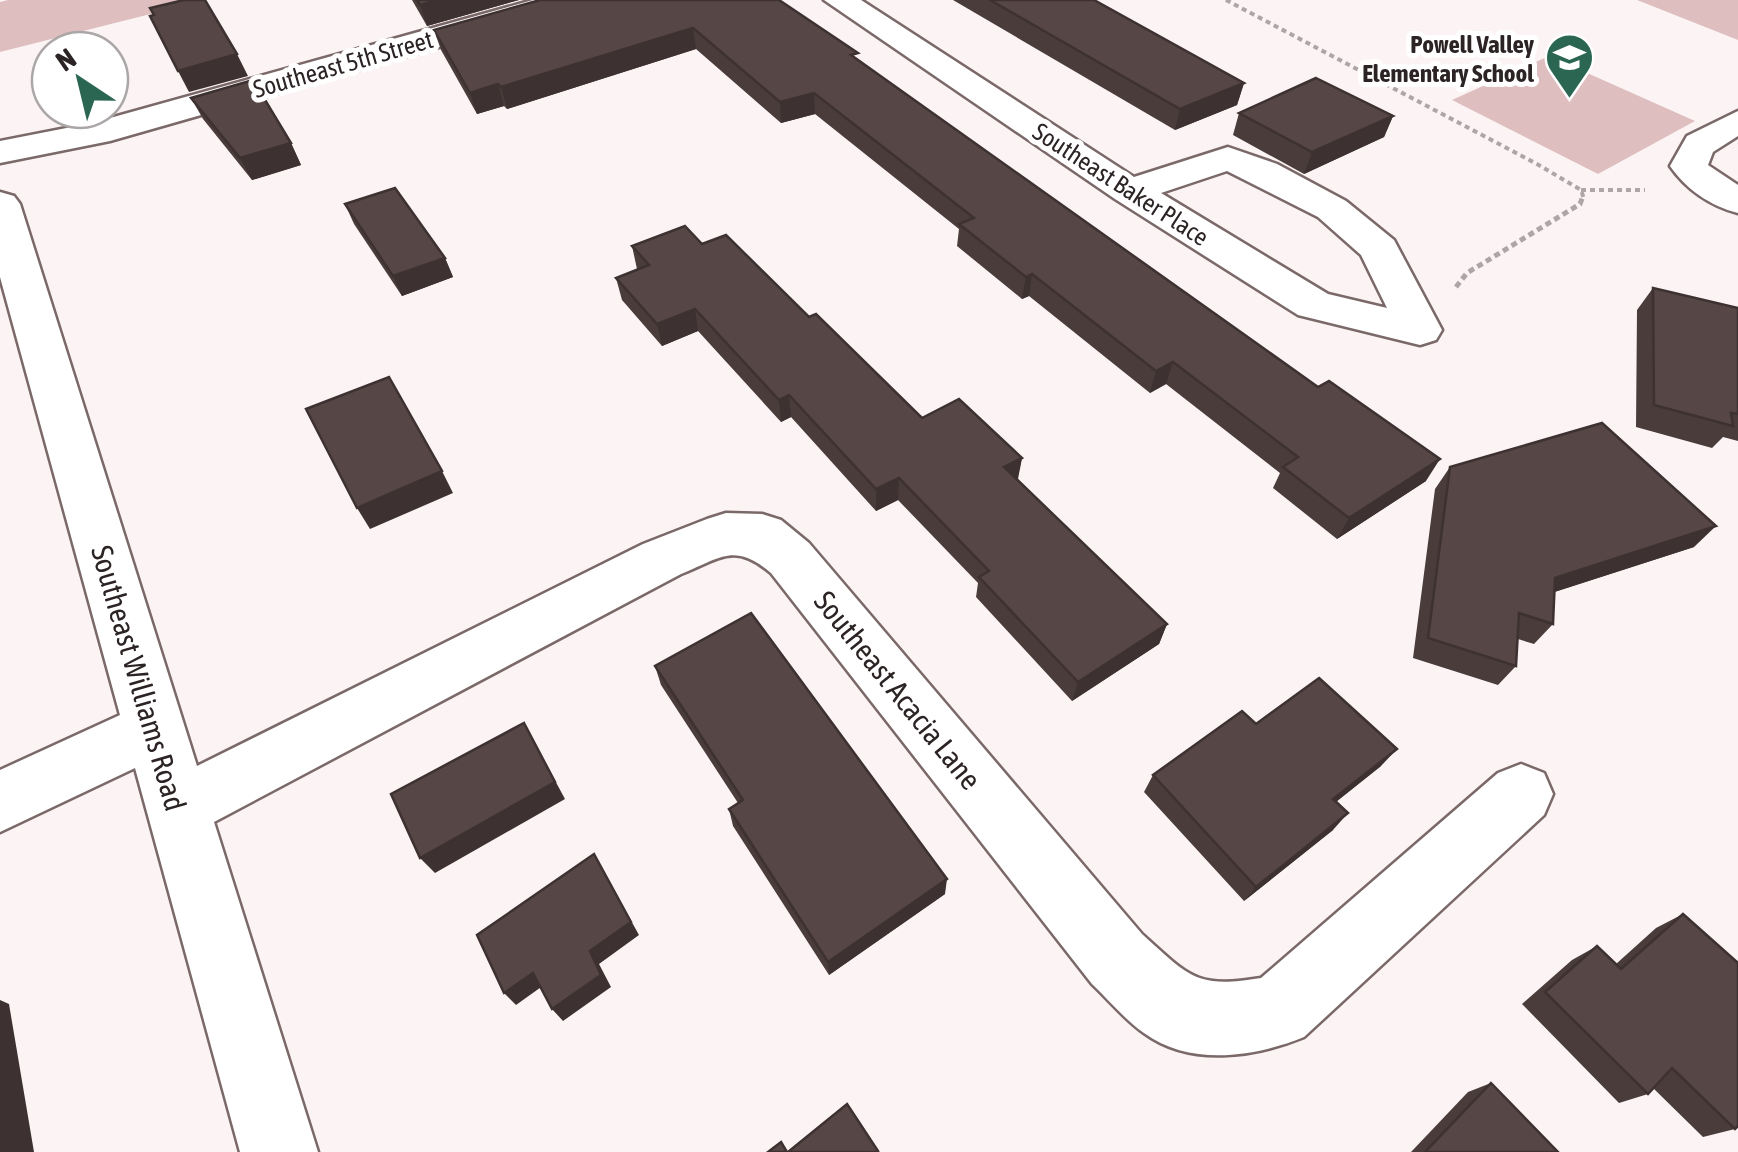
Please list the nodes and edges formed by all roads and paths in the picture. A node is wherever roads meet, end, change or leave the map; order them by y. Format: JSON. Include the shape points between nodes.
{"nodes":[{"id":1,"x":568,"y":0,"type":"edge"},
{"id":2,"x":840,"y":0,"type":"edge"},
{"id":3,"x":1227,"y":0,"type":"edge"},
{"id":4,"x":1738,"y":122,"type":"edge"},
{"id":5,"x":0,"y":152,"type":"edge"},
{"id":6,"x":1129,"y":191,"type":"junction"},
{"id":7,"x":1738,"y":201,"type":"edge"},
{"id":8,"x":0,"y":204,"type":"edge"},
{"id":9,"x":1420,"y":330,"type":"junction"},
{"id":10,"x":154,"y":730,"type":"junction"},
{"id":11,"x":1521,"y":794,"type":"dead end"},
{"id":12,"x":0,"y":802,"type":"edge"},
{"id":13,"x":177,"y":808,"type":"junction"},
{"id":14,"x":279,"y":1152,"type":"edge"}],
"edges":[{"from":1,"to":5,"type":"street","name":"Southeast 5th Street","via":[[98,133]]},
{"from":2,"to":6,"type":"street","name":"Southeast Baker Place"},
{"from":3,"to":9,"type":"path","via":[[1581,190],[1580,204],[1467,273]]},
{"from":4,"to":7,"type":"street","via":[[1698,145],[1689,166]]},
{"from":6,"to":9,"type":"street","name":"Southeast Baker Place","via":[[1314,306]]},
{"from":6,"to":9,"type":"street","via":[[1228,158],[1263,172],[1332,209],[1379,248]]},
{"from":8,"to":10,"type":"street","name":"Southeast Williams Road"},
{"from":10,"to":12,"type":"street"},
{"from":10,"to":13,"type":"street","name":"Southeast Williams Road"},
{"from":11,"to":13,"type":"street","name":"Southeast Acacia Lane","via":[[1278,1011],[1223,1021],[1172,1009],[1118,959],[790,558],[762,535],[726,534],[662,559]]},
{"from":13,"to":14,"type":"street","name":"Southeast Williams Road"}]}
